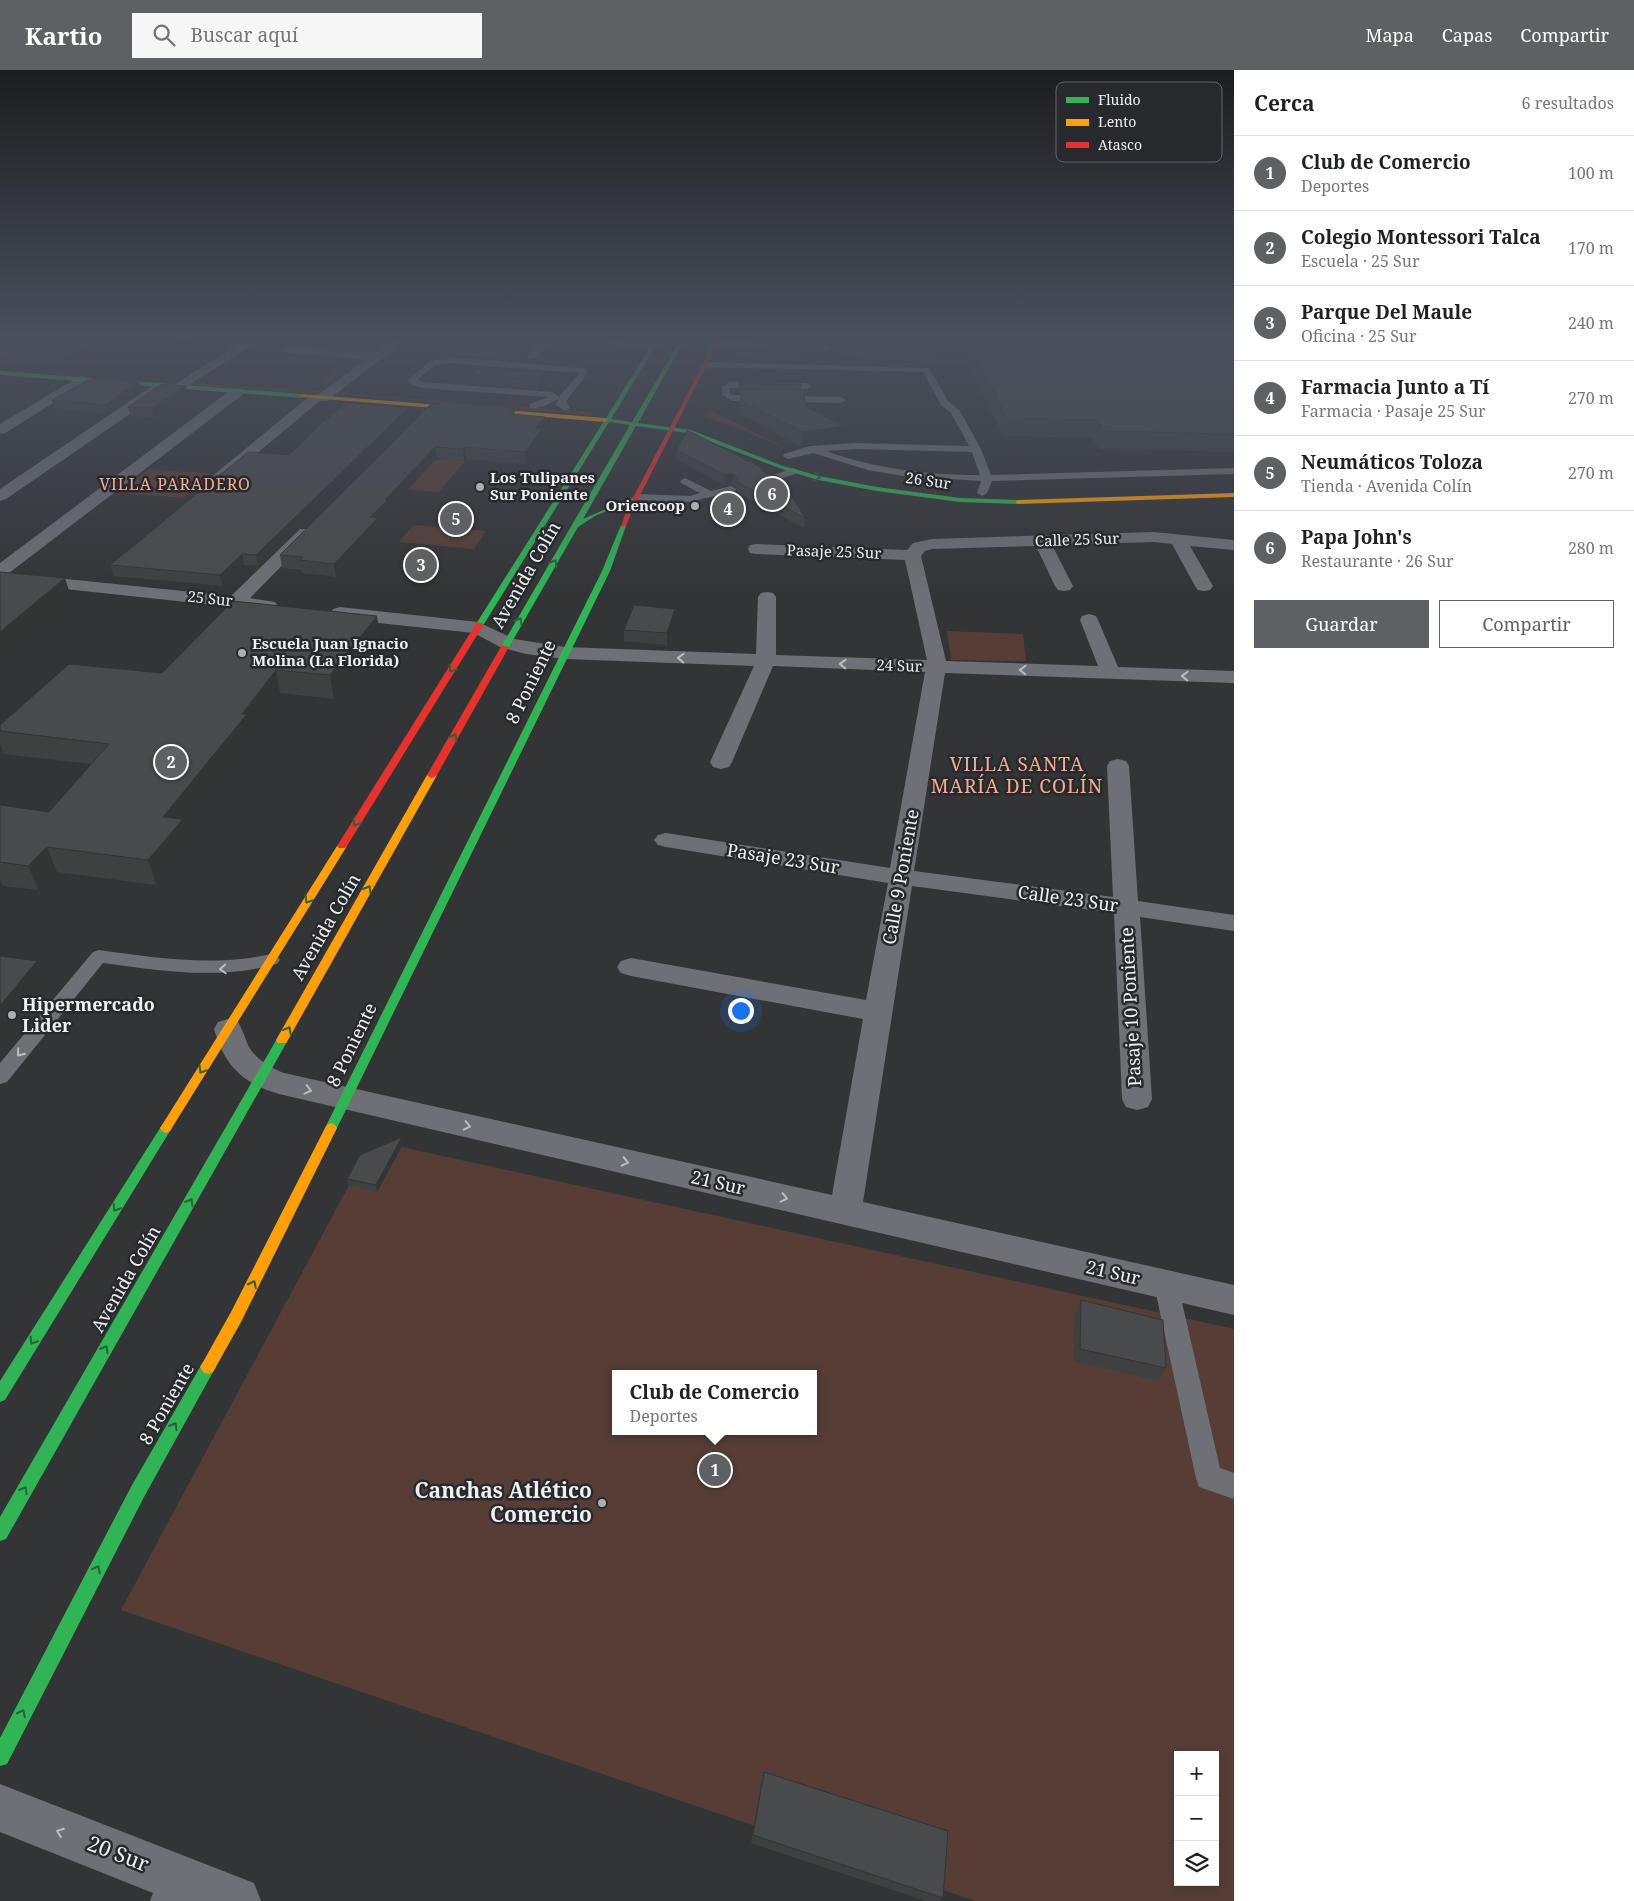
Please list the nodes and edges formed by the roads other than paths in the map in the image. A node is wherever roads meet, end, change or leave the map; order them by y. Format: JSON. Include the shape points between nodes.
{"nodes":[{"id":1,"x":110,"y":424,"type":"edge"},
{"id":2,"x":194,"y":424,"type":"edge"},
{"id":3,"x":286,"y":424,"type":"edge"},
{"id":4,"x":605,"y":424,"type":"edge"},
{"id":5,"x":634,"y":424,"type":"edge"},
{"id":6,"x":674,"y":424,"type":"edge"},
{"id":7,"x":679,"y":424,"type":"edge"},
{"id":8,"x":691,"y":424,"type":"edge"},
{"id":9,"x":963,"y":424,"type":"edge"},
{"id":10,"x":708,"y":426,"type":"dead end"},
{"id":11,"x":810,"y":449,"type":"junction"},
{"id":12,"x":976,"y":449,"type":"junction"},
{"id":13,"x":784,"y":454,"type":"joint"},
{"id":14,"x":794,"y":471,"type":"junction"},
{"id":15,"x":1234,"y":471,"type":"edge"},
{"id":16,"x":987,"y":479,"type":"junction"},
{"id":17,"x":768,"y":480,"type":"edge"},
{"id":18,"x":685,"y":481,"type":"dead end"},
{"id":19,"x":213,"y":482,"type":"edge"},
{"id":20,"x":1234,"y":487,"type":"edge"},
{"id":21,"x":731,"y":489,"type":"edge"},
{"id":22,"x":982,"y":493,"type":"junction"},
{"id":23,"x":709,"y":494,"type":"junction"},
{"id":24,"x":1234,"y":495,"type":"edge"},
{"id":25,"x":0,"y":496,"type":"edge"},
{"id":26,"x":638,"y":496,"type":"junction"},
{"id":27,"x":960,"y":500,"type":"junction"},
{"id":28,"x":316,"y":522,"type":"edge"},
{"id":29,"x":575,"y":526,"type":"junction"},
{"id":30,"x":1178,"y":540,"type":"junction"},
{"id":31,"x":1042,"y":541,"type":"junction"},
{"id":32,"x":1234,"y":545,"type":"edge"},
{"id":33,"x":756,"y":549,"type":"dead end"},
{"id":34,"x":916,"y":551,"type":"junction"},
{"id":35,"x":0,"y":571,"type":"edge"},
{"id":36,"x":101,"y":574,"type":"dead end"},
{"id":37,"x":0,"y":577,"type":"edge"},
{"id":38,"x":87,"y":586,"type":"junction"},
{"id":39,"x":1064,"y":586,"type":"dead end"},
{"id":40,"x":1204,"y":586,"type":"dead end"},
{"id":41,"x":767,"y":597,"type":"dead end"},
{"id":42,"x":236,"y":602,"type":"junction"},
{"id":43,"x":284,"y":607,"type":"edge"},
{"id":44,"x":323,"y":612,"type":"edge"},
{"id":45,"x":1089,"y":620,"type":"dead end"},
{"id":46,"x":478,"y":628,"type":"junction"},
{"id":47,"x":507,"y":643,"type":"junction"},
{"id":48,"x":565,"y":653,"type":"junction"},
{"id":49,"x":766,"y":661,"type":"junction"},
{"id":50,"x":936,"y":667,"type":"junction"},
{"id":51,"x":1111,"y":673,"type":"junction"},
{"id":52,"x":1234,"y":677,"type":"edge"},
{"id":53,"x":721,"y":762,"type":"dead end"},
{"id":54,"x":1118,"y":766,"type":"dead end"},
{"id":55,"x":666,"y":840,"type":"dead end"},
{"id":56,"x":901,"y":877,"type":"junction"},
{"id":57,"x":1126,"y":907,"type":"junction"},
{"id":58,"x":1234,"y":923,"type":"edge"},
{"id":59,"x":271,"y":960,"type":"junction"},
{"id":60,"x":631,"y":967,"type":"dead end"},
{"id":61,"x":878,"y":1012,"type":"junction"},
{"id":62,"x":228,"y":1029,"type":"junction"},
{"id":63,"x":0,"y":1077,"type":"edge"},
{"id":64,"x":262,"y":1077,"type":"junction"},
{"id":65,"x":345,"y":1098,"type":"junction"},
{"id":66,"x":1136,"y":1099,"type":"dead end"},
{"id":67,"x":845,"y":1212,"type":"junction"},
{"id":68,"x":1166,"y":1285,"type":"junction"},
{"id":69,"x":1234,"y":1300,"type":"edge"},
{"id":70,"x":0,"y":1395,"type":"edge"},
{"id":71,"x":1234,"y":1486,"type":"edge"},
{"id":72,"x":0,"y":1532,"type":"edge"},
{"id":73,"x":0,"y":1757,"type":"edge"},
{"id":74,"x":0,"y":1808,"type":"edge"},
{"id":75,"x":179,"y":1890,"type":"edge"},
{"id":76,"x":236,"y":1901,"type":"edge"}],
"edges":[{"from":1,"to":25,"type":"street"},
{"from":2,"to":35,"type":"street"},
{"from":3,"to":19,"type":"street"},
{"from":4,"to":46,"type":"street","name":"Avenida Colín"},
{"from":5,"to":29,"type":"street","name":"Avenida Colín"},
{"from":6,"to":26,"type":"street","name":"8 Poniente"},
{"from":7,"to":14,"type":"street","name":"26 Sur"},
{"from":8,"to":10,"type":"street","name":"26 Sur"},
{"from":9,"to":12,"type":"lane"},
{"from":11,"to":12,"type":"lane","via":[[851,446]]},
{"from":11,"to":13,"type":"lane"},
{"from":11,"to":16,"type":"lane","via":[[882,471],[940,478]]},
{"from":12,"to":16,"type":"lane"},
{"from":13,"to":22,"type":"street","name":"26 Sur","via":[[851,475]]},
{"from":14,"to":17,"type":"lane"},
{"from":14,"to":27,"type":"street","name":"26 Sur","one_way":true,"via":[[850,484]]},
{"from":15,"to":16,"type":"lane"},
{"from":16,"to":22,"type":"lane"},
{"from":18,"to":23,"type":"lane"},
{"from":20,"to":22,"type":"street","name":"26 Sur"},
{"from":21,"to":23,"type":"lane"},
{"from":22,"to":27,"type":"street","via":[[981,496]]},
{"from":23,"to":26,"type":"lane","via":[[690,499]]},
{"from":24,"to":27,"type":"street","name":"26 Sur","via":[[1046,502]]},
{"from":26,"to":29,"type":"street"},
{"from":26,"to":48,"type":"street","name":"8 Poniente"},
{"from":28,"to":42,"type":"street"},
{"from":47,"to":29,"type":"street","name":"Avenida Colín","one_way":true},
{"from":30,"to":31,"type":"street","name":"Calle 25 Sur"},
{"from":30,"to":32,"type":"street","name":"Calle 25 Sur"},
{"from":30,"to":40,"type":"street"},
{"from":31,"to":34,"type":"street","name":"Calle 25 Sur","via":[[932,544]]},
{"from":31,"to":39,"type":"street"},
{"from":33,"to":34,"type":"street","name":"Pasaje 25 Sur"},
{"from":34,"to":50,"type":"street","name":"Calle 9 Poniente","via":[[937,658]]},
{"from":36,"to":38,"type":"street"},
{"from":37,"to":38,"type":"street","name":"25 Sur"},
{"from":38,"to":42,"type":"street","name":"25 Sur"},
{"from":41,"to":49,"type":"street"},
{"from":42,"to":43,"type":"street","name":"25 Sur"},
{"from":44,"to":46,"type":"street"},
{"from":45,"to":51,"type":"street"},
{"from":46,"to":47,"type":"street"},
{"from":46,"to":59,"type":"street","name":"Avenida Colín","one_way":true},
{"from":47,"to":48,"type":"street","name":"24 Sur"},
{"from":64,"to":47,"type":"street","name":"Avenida Colín","one_way":true},
{"from":49,"to":48,"type":"street","name":"24 Sur","one_way":true},
{"from":48,"to":65,"type":"street","name":"8 Poniente"},
{"from":50,"to":49,"type":"street","name":"24 Sur","one_way":true},
{"from":49,"to":53,"type":"street"},
{"from":51,"to":50,"type":"street","name":"24 Sur","one_way":true},
{"from":50,"to":56,"type":"street","name":"Calle 9 Poniente"},
{"from":52,"to":51,"type":"street","name":"24 Sur","one_way":true},
{"from":54,"to":57,"type":"street","name":"Pasaje 10 Poniente"},
{"from":55,"to":56,"type":"street","name":"Pasaje 23 Sur"},
{"from":56,"to":57,"type":"street","name":"Calle 23 Sur"},
{"from":56,"to":61,"type":"street","name":"Calle 9 Poniente"},
{"from":57,"to":58,"type":"street","name":"Calle 23 Sur"},
{"from":57,"to":66,"type":"street","name":"Pasaje 10 Poniente"},
{"from":59,"to":62,"type":"street","name":"Avenida Colín"},
{"from":59,"to":63,"type":"lane","one_way":true,"via":[[237,968],[213,969],[98,956]]},
{"from":60,"to":61,"type":"street"},
{"from":61,"to":67,"type":"street","name":"Calle 9 Poniente"},
{"from":62,"to":64,"type":"street","name":"21 Sur","via":[[240,1057]]},
{"from":62,"to":70,"type":"street","name":"Avenida Colín","one_way":true},
{"from":64,"to":65,"type":"street","name":"21 Sur","one_way":true},
{"from":72,"to":64,"type":"street","name":"Avenida Colín","one_way":true},
{"from":65,"to":67,"type":"street","name":"21 Sur","one_way":true},
{"from":73,"to":65,"type":"street","name":"8 Poniente","one_way":true,"via":[[138,1491],[236,1317]]},
{"from":67,"to":68,"type":"street","name":"21 Sur"},
{"from":68,"to":69,"type":"street","name":"21 Sur"},
{"from":68,"to":71,"type":"lane","via":[[1209,1478]]},
{"from":75,"to":74,"type":"street","name":"20 Sur","one_way":true},
{"from":75,"to":76,"type":"street","name":"20 Sur"}]}
